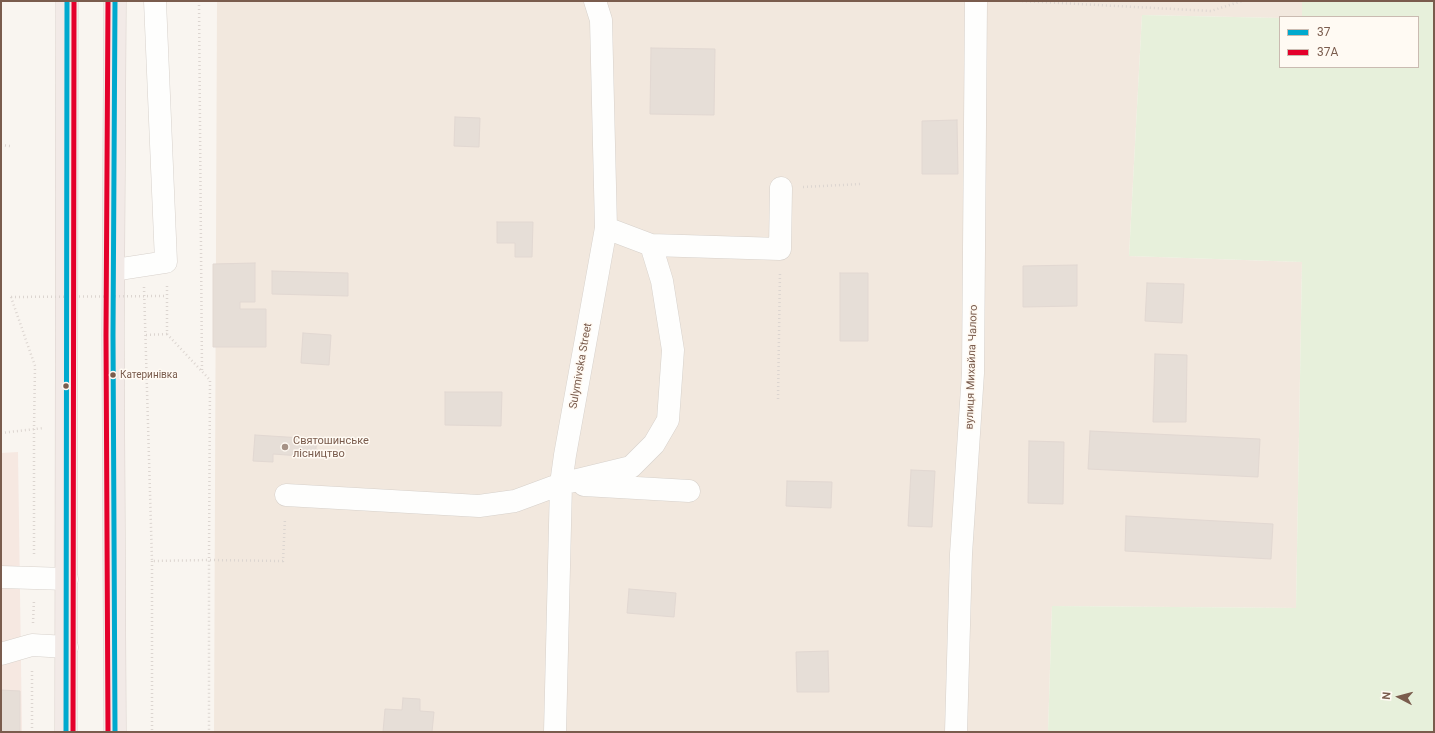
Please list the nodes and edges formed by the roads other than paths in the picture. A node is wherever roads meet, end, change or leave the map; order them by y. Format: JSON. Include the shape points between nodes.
{"nodes":[{"id":1,"x":67,"y":1,"type":"edge"},
{"id":2,"x":115,"y":1,"type":"edge"},
{"id":3,"x":155,"y":1,"type":"edge"},
{"id":4,"x":595,"y":1,"type":"edge"},
{"id":5,"x":976,"y":1,"type":"edge"},
{"id":6,"x":781,"y":188,"type":"road end"},
{"id":7,"x":606,"y":228,"type":"junction"},
{"id":8,"x":651,"y":246,"type":"junction"},
{"id":9,"x":114,"y":270,"type":"junction"},
{"id":10,"x":561,"y":484,"type":"junction"},
{"id":11,"x":689,"y":491,"type":"dead end"},
{"id":12,"x":286,"y":495,"type":"road end"},
{"id":13,"x":1,"y":577,"type":"edge"},
{"id":14,"x":67,"y":579,"type":"junction"},
{"id":15,"x":67,"y":647,"type":"junction"},
{"id":16,"x":1,"y":654,"type":"edge"},
{"id":17,"x":66,"y":732,"type":"edge"},
{"id":18,"x":115,"y":732,"type":"edge"},
{"id":19,"x":554,"y":732,"type":"edge"},
{"id":20,"x":956,"y":732,"type":"edge"}],
"edges":[{"from":1,"to":14,"type":"highway"},
{"from":2,"to":9,"type":"highway"},
{"from":3,"to":9,"type":"street","via":[[166,262]]},
{"from":4,"to":7,"type":"street","name":"Sulymivska Street","via":[[601,20]]},
{"from":5,"to":20,"type":"street","name":"вулиця Михайла Чалого","via":[[973,373],[961,554]]},
{"from":6,"to":8,"type":"street","via":[[780,249]]},
{"from":7,"to":8,"type":"street"},
{"from":7,"to":10,"type":"street","name":"Sulymivska Street"},
{"from":8,"to":10,"type":"street","via":[[662,281],[673,350],[668,420],[654,444],[631,467]]},
{"from":9,"to":18,"type":"highway"},
{"from":10,"to":11,"type":"street"},
{"from":10,"to":12,"type":"street","via":[[515,501],[479,506]]},
{"from":10,"to":19,"type":"street","name":"Sulymivska Street"},
{"from":13,"to":14,"type":"street"},
{"from":14,"to":15,"type":"highway"},
{"from":15,"to":16,"type":"street","via":[[32,645]]},
{"from":15,"to":17,"type":"highway"}]}
